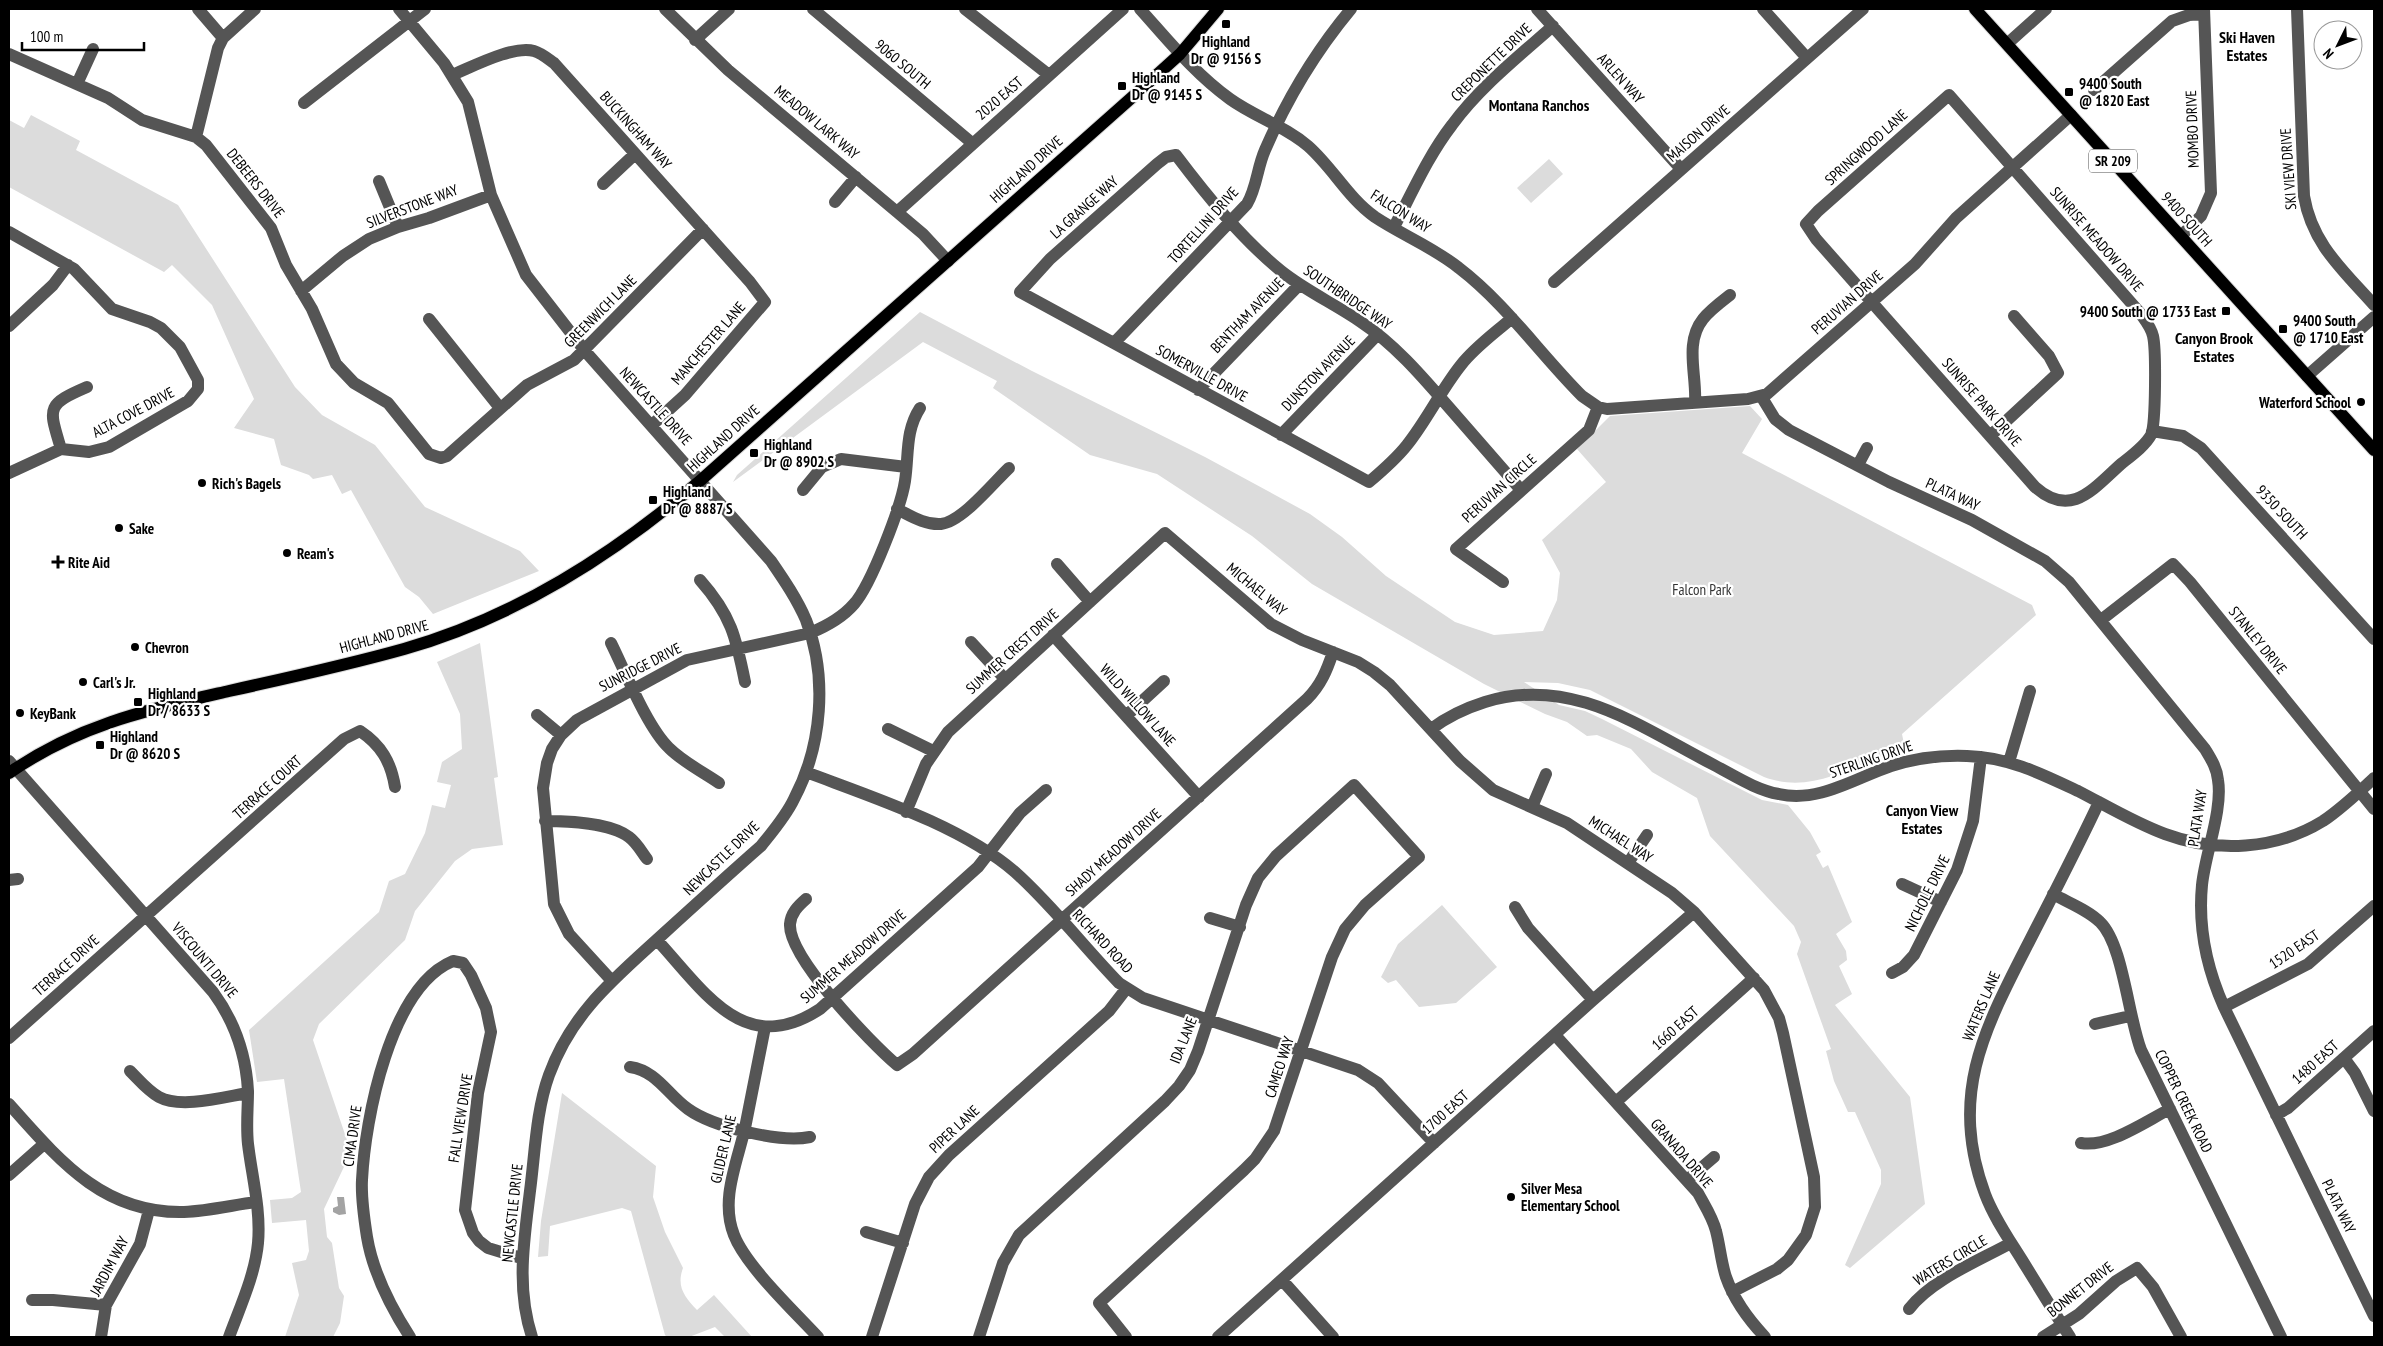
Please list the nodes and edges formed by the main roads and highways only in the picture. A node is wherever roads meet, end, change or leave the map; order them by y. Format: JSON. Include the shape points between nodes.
{"nodes":[{"id":1,"x":1218,"y":9,"type":"edge"},
{"id":2,"x":1975,"y":9,"type":"edge"},
{"id":3,"x":2374,"y":450,"type":"edge"},
{"id":4,"x":11,"y":768,"type":"edge"}],
"edges":[{"from":1,"to":4,"type":"main road","name":"HIGHLAND DRIVE","via":[[1180,54],[948,261],[701,480],[602,557],[534,597],[473,625],[390,652],[125,716],[65,740]]},
{"from":2,"to":3,"type":"main road","name":"9400 SOUTH","number":"SR 209"}]}
